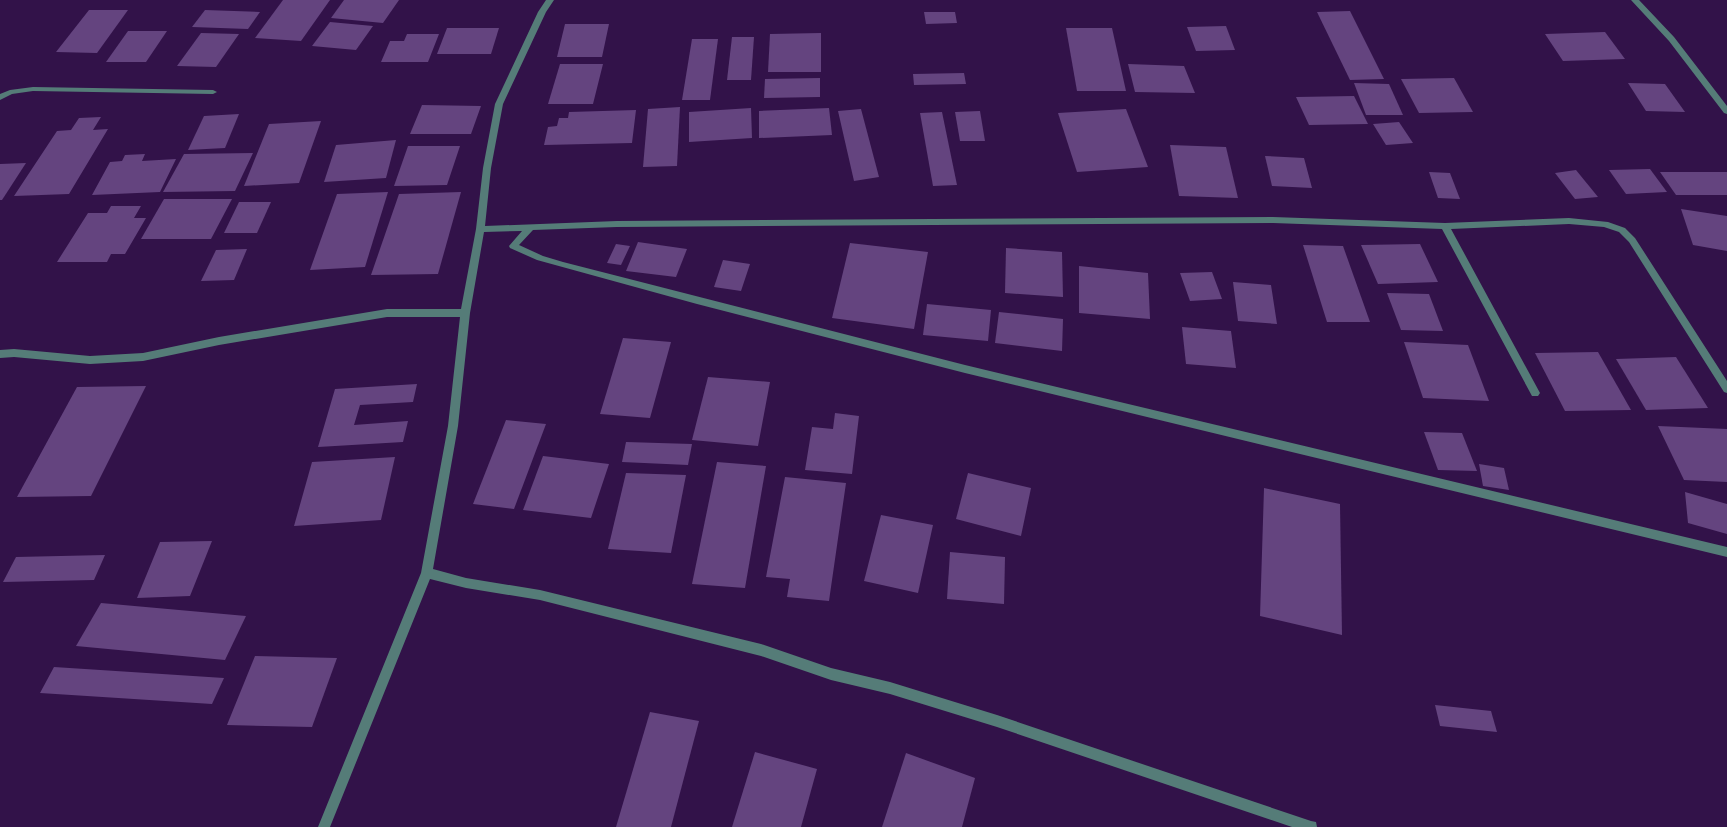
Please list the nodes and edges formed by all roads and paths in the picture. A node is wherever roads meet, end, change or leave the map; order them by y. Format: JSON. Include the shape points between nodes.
{"nodes":[{"id":1,"x":550,"y":0,"type":"edge"},
{"id":2,"x":1635,"y":0,"type":"edge"},
{"id":3,"x":213,"y":92,"type":"dead end"},
{"id":4,"x":0,"y":97,"type":"edge"},
{"id":5,"x":1727,"y":111,"type":"edge"},
{"id":6,"x":1445,"y":226,"type":"junction"},
{"id":7,"x":530,"y":228,"type":"junction"},
{"id":8,"x":480,"y":229,"type":"junction"},
{"id":9,"x":465,"y":312,"type":"junction"},
{"id":10,"x":0,"y":354,"type":"edge"},
{"id":11,"x":1727,"y":389,"type":"edge"},
{"id":12,"x":1535,"y":393,"type":"dead end"},
{"id":13,"x":1727,"y":552,"type":"edge"},
{"id":14,"x":427,"y":573,"type":"junction"},
{"id":15,"x":324,"y":827,"type":"edge"},
{"id":16,"x":1311,"y":827,"type":"edge"}],
"edges":[{"from":1,"to":8,"type":"street","via":[[499,104],[487,168]]},
{"from":2,"to":5,"type":"street","via":[[1682,53]]},
{"from":3,"to":4,"type":"street","via":[[33,89],[10,92]]},
{"from":6,"to":7,"type":"street","via":[[1273,220],[617,224]]},
{"from":6,"to":11,"type":"street","via":[[1569,221],[1605,224],[1622,230],[1632,240]]},
{"from":6,"to":12,"type":"street"},
{"from":7,"to":8,"type":"street"},
{"from":7,"to":13,"type":"street","via":[[513,246],[540,258],[579,269],[818,333]]},
{"from":8,"to":9,"type":"street"},
{"from":9,"to":10,"type":"street","via":[[387,313],[143,357],[90,360]]},
{"from":9,"to":14,"type":"street","via":[[453,426]]},
{"from":14,"to":15,"type":"street"},
{"from":14,"to":16,"type":"street","via":[[466,583],[540,595],[761,650],[831,674],[890,688],[997,721]]}]}
